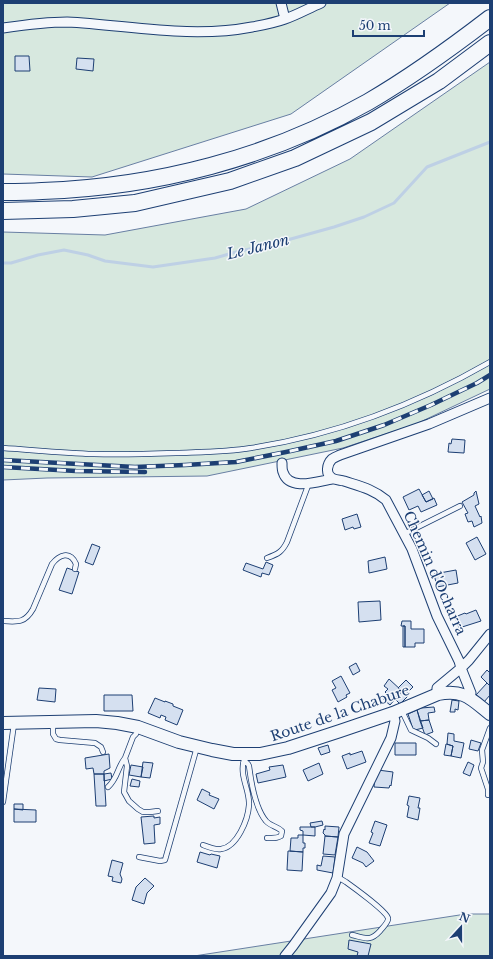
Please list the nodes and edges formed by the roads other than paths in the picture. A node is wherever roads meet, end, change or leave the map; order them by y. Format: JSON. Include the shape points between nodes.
{"nodes":[{"id":1,"x":281,"y":3,"type":"edge"},
{"id":2,"x":321,"y":3,"type":"edge"},
{"id":3,"x":490,"y":18,"type":"edge"},
{"id":4,"x":285,"y":19,"type":"junction"},
{"id":5,"x":3,"y":28,"type":"edge"},
{"id":6,"x":490,"y":45,"type":"edge"},
{"id":7,"x":3,"y":192,"type":"edge"},
{"id":8,"x":3,"y":211,"type":"edge"},
{"id":9,"x":490,"y":362,"type":"edge"},
{"id":10,"x":490,"y":398,"type":"edge"},
{"id":11,"x":3,"y":448,"type":"edge"},
{"id":12,"x":282,"y":463,"type":"dead end"},
{"id":13,"x":332,"y":478,"type":"junction"},
{"id":14,"x":309,"y":483,"type":"junction"},
{"id":15,"x":460,"y":506,"type":"dead end"},
{"id":16,"x":404,"y":534,"type":"junction"},
{"id":17,"x":267,"y":558,"type":"dead end"},
{"id":18,"x":75,"y":569,"type":"dead end"},
{"id":19,"x":3,"y":621,"type":"edge"},
{"id":20,"x":490,"y":634,"type":"edge"},
{"id":21,"x":461,"y":668,"type":"junction"},
{"id":22,"x":438,"y":694,"type":"junction"},
{"id":23,"x":470,"y":697,"type":"junction"},
{"id":24,"x":397,"y":711,"type":"junction"},
{"id":25,"x":490,"y":714,"type":"edge"},
{"id":26,"x":9,"y":722,"type":"edge"},
{"id":27,"x":53,"y":722,"type":"junction"},
{"id":28,"x":138,"y":728,"type":"junction"},
{"id":29,"x":490,"y":728,"type":"edge"},
{"id":30,"x":436,"y":744,"type":"dead end"},
{"id":31,"x":198,"y":747,"type":"junction"},
{"id":32,"x":104,"y":752,"type":"dead end"},
{"id":33,"x":244,"y":757,"type":"junction"},
{"id":34,"x":125,"y":758,"type":"junction"},
{"id":35,"x":108,"y":787,"type":"dead end"},
{"id":36,"x":488,"y":795,"type":"dead end"},
{"id":37,"x":3,"y":802,"type":"edge"},
{"id":38,"x":158,"y":811,"type":"dead end"},
{"id":39,"x":267,"y":838,"type":"dead end"},
{"id":40,"x":203,"y":845,"type":"dead end"},
{"id":41,"x":138,"y":857,"type":"dead end"},
{"id":42,"x":337,"y":878,"type":"junction"},
{"id":43,"x":352,"y":935,"type":"dead end"},
{"id":44,"x":285,"y":956,"type":"edge"}],
"edges":[{"from":1,"to":4,"type":"street"},
{"from":2,"to":4,"type":"street"},
{"from":3,"to":7,"type":"highway","via":[[425,66],[367,102],[292,139],[260,151],[228,162],[138,182],[69,190]]},
{"from":4,"to":5,"type":"street","via":[[252,27],[211,32],[66,22]]},
{"from":6,"to":8,"type":"highway","via":[[439,81],[371,122],[295,158],[230,181],[135,203],[73,209]]},
{"from":9,"to":11,"type":"lane","via":[[446,387],[366,419],[319,434],[258,447],[159,454],[94,454]]},
{"from":10,"to":13,"type":"street","via":[[429,424],[333,458],[327,470]]},
{"from":12,"to":14,"type":"street","name":"Chemin d'Ocharra","via":[[283,473],[292,483]]},
{"from":13,"to":14,"type":"street","name":"Chemin d'Ocharra"},
{"from":13,"to":16,"type":"street","name":"Chemin d'Ocharra","via":[[379,494],[386,500]]},
{"from":14,"to":17,"type":"lane","via":[[284,549]]},
{"from":15,"to":16,"type":"lane"},
{"from":16,"to":21,"type":"street","name":"Chemin d'Ocharra"},
{"from":18,"to":19,"type":"lane","via":[[73,558],[67,555],[56,559],[30,615],[16,622]]},
{"from":20,"to":21,"type":"street"},
{"from":21,"to":22,"type":"street","via":[[437,688]]},
{"from":21,"to":23,"type":"street","name":"Chemin d'Ocharra","via":[[471,693]]},
{"from":22,"to":23,"type":"main road","name":"Route de la Chabure","via":[[453,692]]},
{"from":22,"to":24,"type":"main road","name":"Route de la Chabure"},
{"from":23,"to":25,"type":"main road","name":"Route de la Chabure"},
{"from":24,"to":30,"type":"lane","via":[[402,714],[410,730]]},
{"from":24,"to":33,"type":"main road","name":"Route de la Chabure","via":[[288,748]]},
{"from":24,"to":42,"type":"street","via":[[391,738],[344,834]]},
{"from":26,"to":27,"type":"main road","name":"Route de la Chabure"},
{"from":26,"to":37,"type":"lane"},
{"from":27,"to":28,"type":"main road","name":"Route de la Chabure","via":[[110,722]]},
{"from":27,"to":32,"type":"lane","via":[[53,734],[56,739],[95,743]]},
{"from":28,"to":31,"type":"main road","name":"Route de la Chabure"},
{"from":28,"to":34,"type":"lane"},
{"from":29,"to":36,"type":"lane","via":[[482,750],[481,768]]},
{"from":31,"to":33,"type":"main road","name":"Route de la Chabure"},
{"from":31,"to":41,"type":"lane","via":[[165,860]]},
{"from":33,"to":39,"type":"lane","via":[[261,814],[266,822],[282,831],[281,836],[276,839]]},
{"from":33,"to":40,"type":"lane","via":[[242,768],[249,805],[245,824],[237,838],[227,847],[219,850]]},
{"from":34,"to":35,"type":"lane","via":[[114,781]]},
{"from":34,"to":38,"type":"lane","via":[[124,792],[129,801],[144,812]]},
{"from":42,"to":43,"type":"lane","via":[[346,882],[388,918],[373,937]]},
{"from":42,"to":44,"type":"street","via":[[331,893]]}]}
